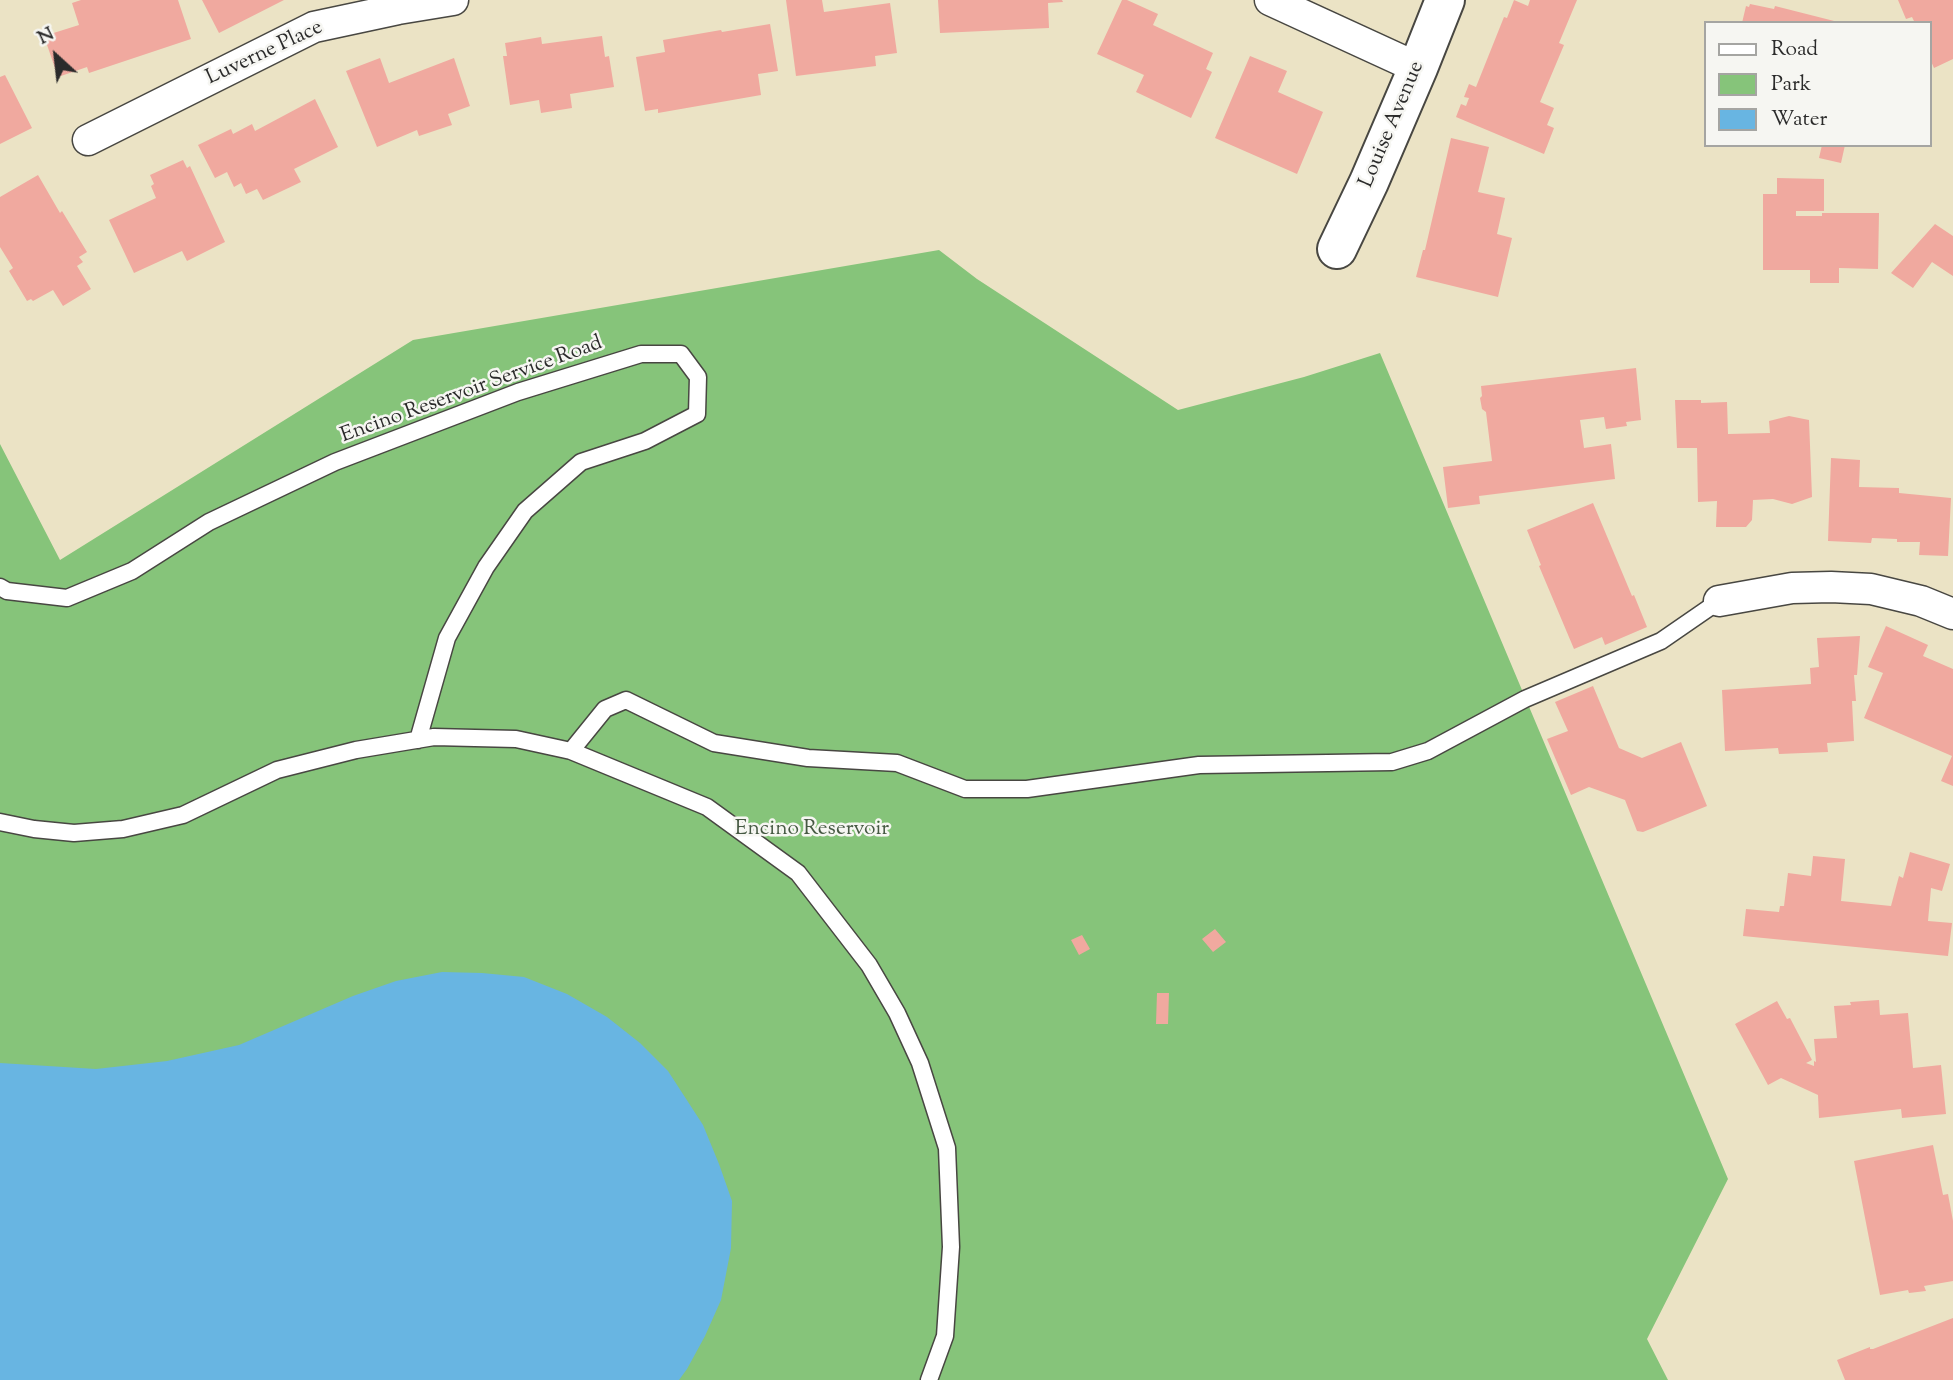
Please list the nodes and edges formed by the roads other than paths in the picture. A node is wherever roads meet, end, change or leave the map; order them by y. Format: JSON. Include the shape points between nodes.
{"nodes":[{"id":1,"x":453,"y":0,"type":"edge"},
{"id":2,"x":1270,"y":0,"type":"edge"},
{"id":3,"x":1445,"y":0,"type":"edge"},
{"id":4,"x":1418,"y":68,"type":"junction"},
{"id":5,"x":88,"y":140,"type":"dead end"},
{"id":6,"x":1337,"y":249,"type":"dead end"},
{"id":7,"x":0,"y":587,"type":"edge"},
{"id":8,"x":1719,"y":601,"type":"joint"},
{"id":9,"x":1953,"y":614,"type":"edge"},
{"id":10,"x":418,"y":740,"type":"junction"},
{"id":11,"x":570,"y":751,"type":"junction"},
{"id":12,"x":0,"y":822,"type":"edge"},
{"id":13,"x":929,"y":1380,"type":"edge"}],
"edges":[{"from":1,"to":5,"type":"street","name":"Luverne Place","via":[[314,27]]},
{"from":2,"to":4,"type":"street"},
{"from":3,"to":4,"type":"street","name":"Louise Avenue"},
{"from":4,"to":6,"type":"street","name":"Louise Avenue"},
{"from":7,"to":10,"type":"lane","name":"Encino Reservoir Service Road","via":[[67,598],[132,571],[209,522],[335,462],[530,389],[641,354],[681,354],[698,377],[697,414],[645,441],[581,461],[525,511],[486,567],[447,638]]},
{"from":8,"to":9,"type":"street","via":[[1792,588],[1871,589]]},
{"from":8,"to":11,"type":"lane","via":[[1661,641],[1525,699],[1428,751],[1392,762],[1199,765],[1027,789],[965,789],[897,762],[808,758],[714,743],[626,700],[605,709]]},
{"from":10,"to":11,"type":"lane","via":[[516,739]]},
{"from":10,"to":12,"type":"lane","via":[[277,770],[183,815],[123,830],[74,833]]},
{"from":11,"to":13,"type":"lane","via":[[707,807],[798,873],[870,965],[920,1063],[947,1148],[951,1247],[945,1336]]}]}
